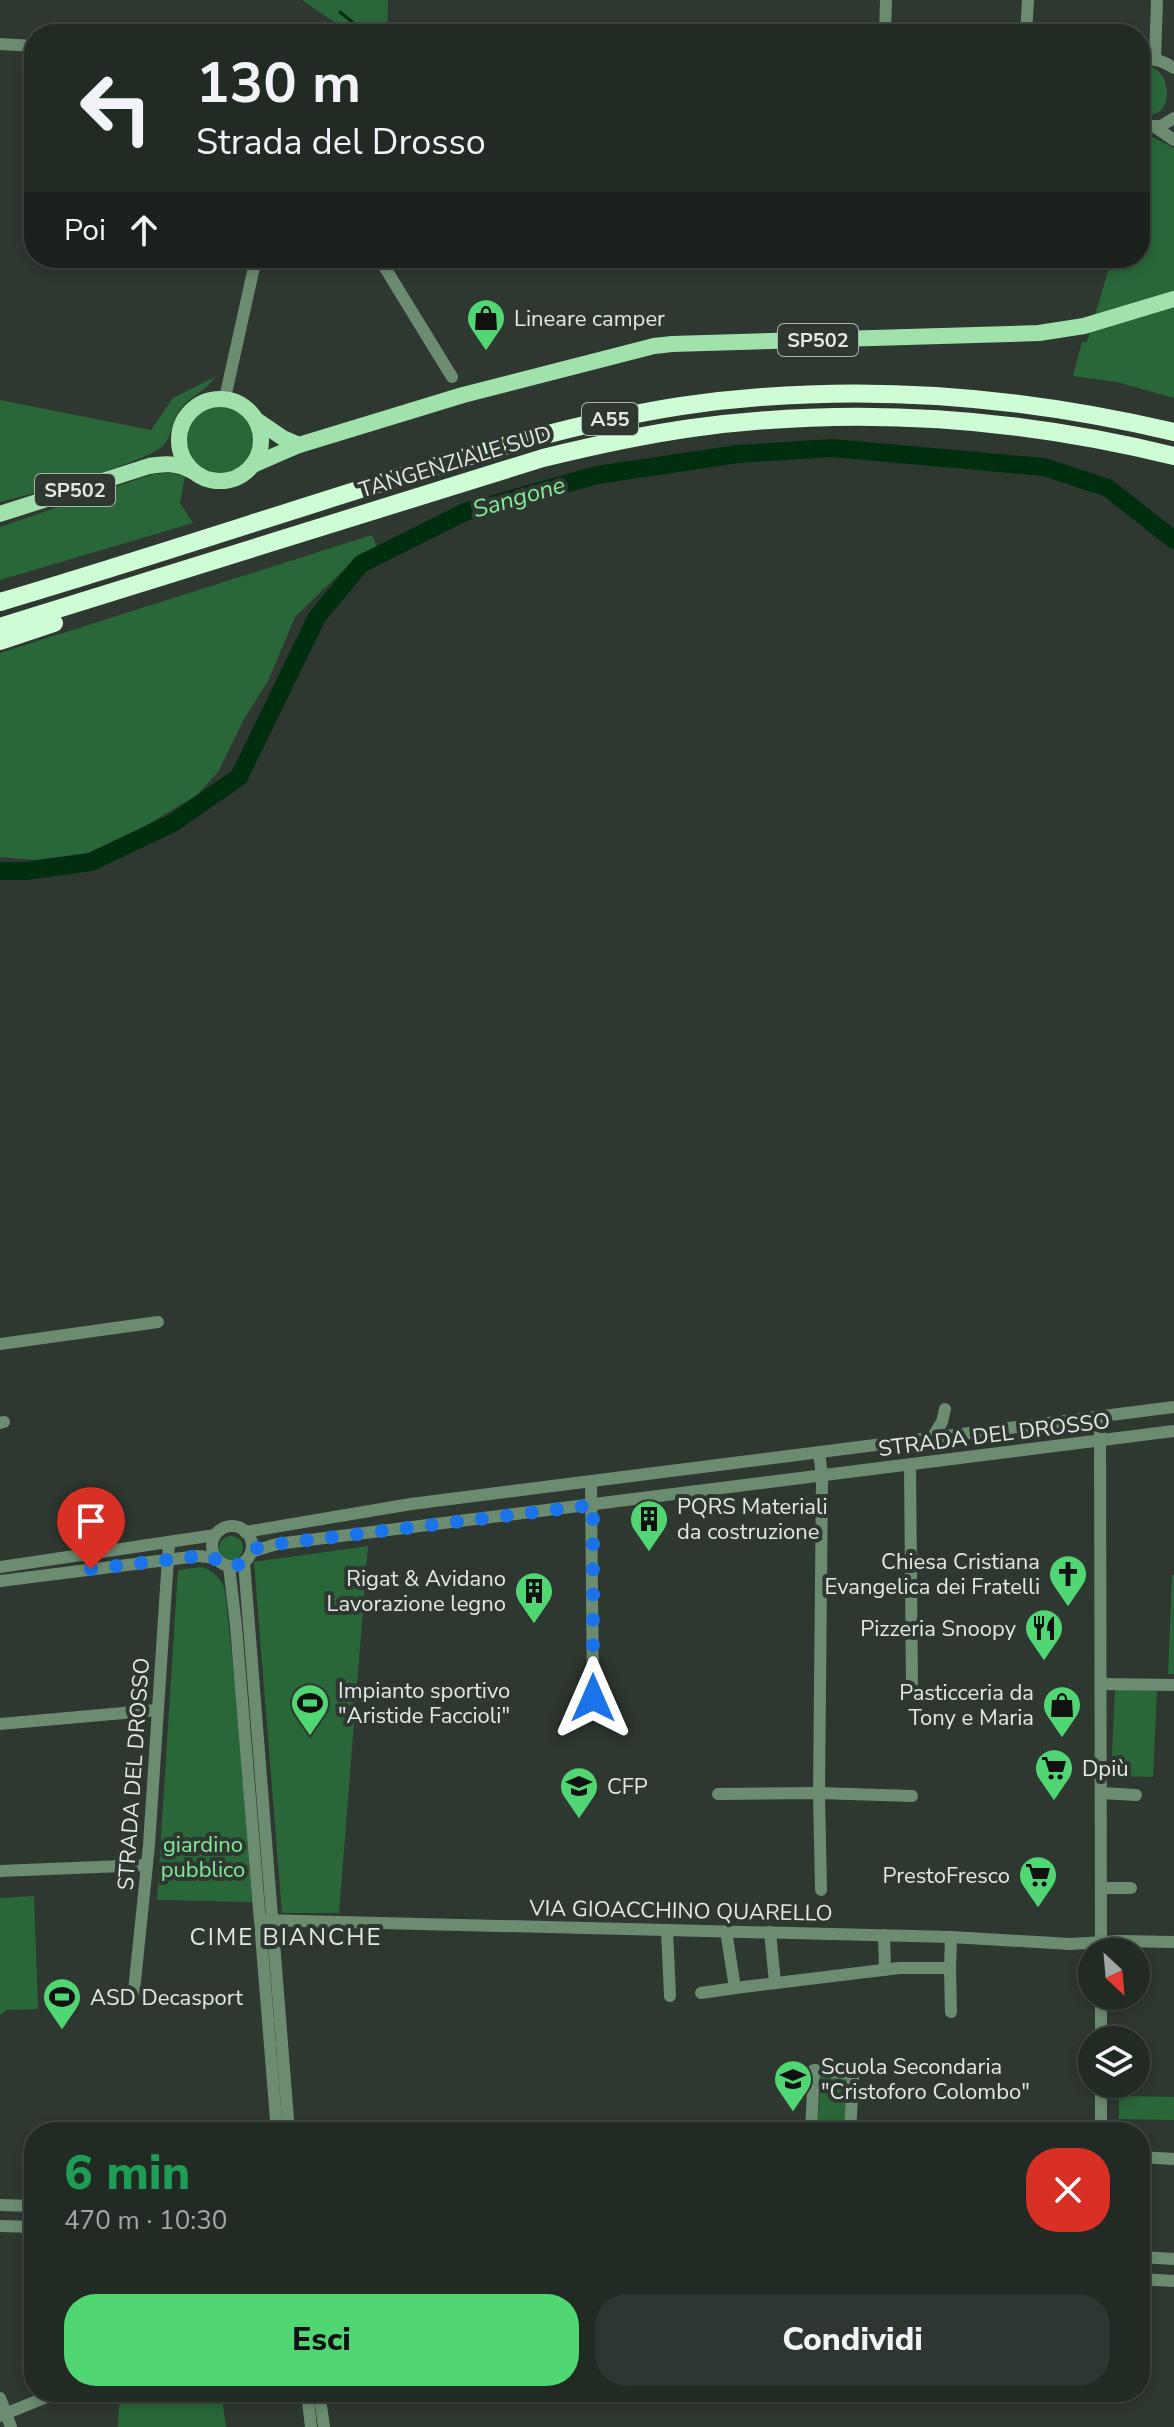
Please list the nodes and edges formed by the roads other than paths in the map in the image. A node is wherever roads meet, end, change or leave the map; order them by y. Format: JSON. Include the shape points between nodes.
{"nodes":[{"id":1,"x":886,"y":0,"type":"edge"},
{"id":2,"x":1028,"y":0,"type":"edge"},
{"id":3,"x":1157,"y":0,"type":"edge"},
{"id":4,"x":885,"y":24,"type":"edge"},
{"id":5,"x":1027,"y":24,"type":"edge"},
{"id":6,"x":0,"y":44,"type":"edge"},
{"id":7,"x":24,"y":45,"type":"edge"},
{"id":8,"x":1155,"y":59,"type":"junction"},
{"id":9,"x":1150,"y":60,"type":"edge"},
{"id":10,"x":1174,"y":68,"type":"edge"},
{"id":11,"x":1174,"y":118,"type":"edge"},
{"id":12,"x":1150,"y":127,"type":"edge"},
{"id":13,"x":1155,"y":127,"type":"junction"},
{"id":14,"x":1174,"y":140,"type":"edge"},
{"id":15,"x":254,"y":268,"type":"edge"},
{"id":16,"x":385,"y":268,"type":"edge"},
{"id":17,"x":1174,"y":299,"type":"edge"},
{"id":18,"x":452,"y":377,"type":"dead end"},
{"id":19,"x":225,"y":398,"type":"junction"},
{"id":20,"x":258,"y":421,"type":"junction"},
{"id":21,"x":1174,"y":432,"type":"edge"},
{"id":22,"x":179,"y":435,"type":"junction"},
{"id":23,"x":299,"y":445,"type":"junction"},
{"id":24,"x":1174,"y":456,"type":"edge"},
{"id":25,"x":253,"y":465,"type":"junction"},
{"id":26,"x":149,"y":466,"type":"junction"},
{"id":27,"x":192,"y":471,"type":"junction"},
{"id":28,"x":0,"y":514,"type":"edge"},
{"id":29,"x":169,"y":574,"type":"junction"},
{"id":30,"x":0,"y":602,"type":"edge"},
{"id":31,"x":0,"y":627,"type":"edge"},
{"id":32,"x":0,"y":641,"type":"edge"},
{"id":33,"x":158,"y":1322,"type":"dead end"},
{"id":34,"x":0,"y":1344,"type":"edge"},
{"id":35,"x":1172,"y":1408,"type":"edge"},
{"id":36,"x":1100,"y":1417,"type":"junction"},
{"id":37,"x":1173,"y":1431,"type":"edge"},
{"id":38,"x":964,"y":1434,"type":"junction"},
{"id":39,"x":932,"y":1438,"type":"junction"},
{"id":40,"x":1100,"y":1441,"type":"junction"},
{"id":41,"x":819,"y":1452,"type":"junction"},
{"id":42,"x":910,"y":1465,"type":"junction"},
{"id":43,"x":822,"y":1476,"type":"junction"},
{"id":44,"x":591,"y":1481,"type":"junction"},
{"id":45,"x":496,"y":1493,"type":"junction"},
{"id":46,"x":593,"y":1505,"type":"junction"},
{"id":47,"x":499,"y":1517,"type":"junction"},
{"id":48,"x":245,"y":1532,"type":"junction"},
{"id":49,"x":215,"y":1535,"type":"junction"},
{"id":50,"x":169,"y":1543,"type":"junction"},
{"id":51,"x":248,"y":1557,"type":"junction"},
{"id":52,"x":216,"y":1558,"type":"junction"},
{"id":53,"x":167,"y":1560,"type":"junction"},
{"id":54,"x":229,"y":1566,"type":"junction"},
{"id":55,"x":0,"y":1567,"type":"edge"},
{"id":56,"x":0,"y":1581,"type":"edge"},
{"id":57,"x":1101,"y":1684,"type":"junction"},
{"id":58,"x":1174,"y":1685,"type":"edge"},
{"id":59,"x":912,"y":1688,"type":"dead end"},
{"id":60,"x":593,"y":1698,"type":"dead end"},
{"id":61,"x":157,"y":1710,"type":"junction"},
{"id":62,"x":0,"y":1724,"type":"edge"},
{"id":63,"x":819,"y":1793,"type":"junction"},
{"id":64,"x":1102,"y":1793,"type":"junction"},
{"id":65,"x":718,"y":1794,"type":"dead end"},
{"id":66,"x":1136,"y":1795,"type":"dead end"},
{"id":67,"x":912,"y":1796,"type":"dead end"},
{"id":68,"x":147,"y":1865,"type":"junction"},
{"id":69,"x":0,"y":1871,"type":"edge"},
{"id":70,"x":1101,"y":1888,"type":"junction"},
{"id":71,"x":1131,"y":1888,"type":"dead end"},
{"id":72,"x":821,"y":1890,"type":"dead end"},
{"id":73,"x":266,"y":1920,"type":"junction"},
{"id":74,"x":667,"y":1930,"type":"junction"},
{"id":75,"x":726,"y":1931,"type":"junction"},
{"id":76,"x":770,"y":1932,"type":"junction"},
{"id":77,"x":884,"y":1935,"type":"junction"},
{"id":78,"x":951,"y":1937,"type":"junction"},
{"id":79,"x":1101,"y":1938,"type":"edge"},
{"id":80,"x":1174,"y":1942,"type":"edge"},
{"id":81,"x":1150,"y":1944,"type":"edge"},
{"id":82,"x":1078,"y":1945,"type":"edge"},
{"id":83,"x":950,"y":1968,"type":"junction"},
{"id":84,"x":885,"y":1970,"type":"junction"},
{"id":85,"x":775,"y":1983,"type":"junction"},
{"id":86,"x":735,"y":1988,"type":"junction"},
{"id":87,"x":134,"y":1991,"type":"dead end"},
{"id":88,"x":701,"y":1993,"type":"dead end"},
{"id":89,"x":670,"y":1996,"type":"dead end"},
{"id":90,"x":951,"y":2012,"type":"dead end"},
{"id":91,"x":1101,"y":2098,"type":"edge"},
{"id":92,"x":276,"y":2122,"type":"edge"},
{"id":93,"x":288,"y":2122,"type":"edge"},
{"id":94,"x":811,"y":2122,"type":"edge"},
{"id":95,"x":851,"y":2122,"type":"edge"},
{"id":96,"x":1101,"y":2122,"type":"edge"},
{"id":97,"x":1150,"y":2158,"type":"edge"},
{"id":98,"x":1174,"y":2159,"type":"edge"},
{"id":99,"x":0,"y":2205,"type":"edge"},
{"id":100,"x":24,"y":2206,"type":"edge"},
{"id":101,"x":0,"y":2226,"type":"edge"},
{"id":102,"x":24,"y":2227,"type":"edge"},
{"id":103,"x":1150,"y":2258,"type":"edge"},
{"id":104,"x":1174,"y":2259,"type":"edge"},
{"id":105,"x":1150,"y":2280,"type":"edge"},
{"id":106,"x":1174,"y":2281,"type":"edge"},
{"id":107,"x":0,"y":2398,"type":"edge"},
{"id":108,"x":35,"y":2402,"type":"edge"},
{"id":109,"x":308,"y":2402,"type":"edge"},
{"id":110,"x":320,"y":2402,"type":"edge"},
{"id":111,"x":3,"y":2415,"type":"edge"},
{"id":112,"x":11,"y":2427,"type":"edge"},
{"id":113,"x":311,"y":2427,"type":"edge"},
{"id":114,"x":324,"y":2427,"type":"edge"}],
"edges":[{"from":1,"to":4,"type":"street"},
{"from":2,"to":5,"type":"street"},
{"from":3,"to":8,"type":"street"},
{"from":6,"to":7,"type":"street"},
{"from":8,"to":9,"type":"street"},
{"from":8,"to":10,"type":"street"},
{"from":11,"to":13,"type":"street"},
{"from":12,"to":13,"type":"street"},
{"from":13,"to":14,"type":"street"},
{"from":15,"to":19,"type":"street"},
{"from":16,"to":18,"type":"street"},
{"from":17,"to":23,"type":"main road","number":"SP502","via":[[1084,326],[1039,333],[654,346],[463,395]]},
{"from":19,"to":20,"type":"main road","via":[[244,405]]},
{"from":19,"to":22,"type":"main road","number":"SP502","via":[[200,403],[182,422]]},
{"from":20,"to":23,"type":"main road"},
{"from":20,"to":25,"type":"main road","via":[[262,444]]},
{"from":21,"to":30,"type":"highway","name":"TANGENZIALE SUD","number":"A55","via":[[1069,410],[919,395],[790,396],[682,406],[546,433]]},
{"from":22,"to":26,"type":"main road","number":"SP502"},
{"from":22,"to":27,"type":"main road","via":[[181,454]]},
{"from":23,"to":25,"type":"main road","number":"SP502"},
{"from":24,"to":29,"type":"highway","name":"TANGENZIALE SUD","number":"A55","via":[[1061,432],[944,419],[873,416],[690,428],[543,458]]},
{"from":25,"to":27,"type":"main road","number":"SP502","via":[[244,474],[219,481]]},
{"from":26,"to":27,"type":"main road","number":"SP502","via":[[179,464]]},
{"from":26,"to":28,"type":"main road","number":"SP502"},
{"from":29,"to":31,"type":"highway","name":"TANGENZIALE SUD","number":"A55"},
{"from":29,"to":32,"type":"highway","via":[[82,614]]},
{"from":33,"to":34,"type":"street"},
{"from":35,"to":36,"type":"street","name":"STRADA DEL DROSSO"},
{"from":35,"to":37,"type":"street","name":"STRADA DEL DROSSO"},
{"from":36,"to":38,"type":"street","name":"STRADA DEL DROSSO"},
{"from":36,"to":40,"type":"street"},
{"from":37,"to":40,"type":"street","name":"STRADA DEL DROSSO"},
{"from":38,"to":39,"type":"street","name":"STRADA DEL DROSSO"},
{"from":38,"to":39,"type":"street","name":"STRADA DEL DROSSO","via":[[945,1409]]},
{"from":39,"to":41,"type":"street","name":"STRADA DEL DROSSO"},
{"from":40,"to":42,"type":"street","name":"STRADA DEL DROSSO"},
{"from":40,"to":57,"type":"street"},
{"from":41,"to":43,"type":"street"},
{"from":41,"to":44,"type":"street","name":"STRADA DEL DROSSO"},
{"from":42,"to":43,"type":"street","name":"STRADA DEL DROSSO"},
{"from":42,"to":59,"type":"street"},
{"from":43,"to":46,"type":"street","name":"STRADA DEL DROSSO"},
{"from":43,"to":63,"type":"street"},
{"from":44,"to":45,"type":"street","name":"STRADA DEL DROSSO"},
{"from":44,"to":46,"type":"street"},
{"from":45,"to":47,"type":"street"},
{"from":45,"to":48,"type":"street","name":"STRADA DEL DROSSO"},
{"from":46,"to":47,"type":"street","name":"STRADA DEL DROSSO"},
{"from":46,"to":60,"type":"street"},
{"from":47,"to":51,"type":"street","name":"STRADA DEL DROSSO","via":[[277,1544]]},
{"from":48,"to":49,"type":"street","via":[[229,1527]]},
{"from":48,"to":51,"type":"street","via":[[251,1541]]},
{"from":49,"to":50,"type":"street"},
{"from":49,"to":52,"type":"street"},
{"from":50,"to":53,"type":"street","name":"STRADA DEL DROSSO"},
{"from":50,"to":55,"type":"street"},
{"from":51,"to":54,"type":"street"},
{"from":51,"to":73,"type":"street"},
{"from":52,"to":53,"type":"street"},
{"from":52,"to":54,"type":"street"},
{"from":53,"to":56,"type":"street"},
{"from":53,"to":61,"type":"street","name":"STRADA DEL DROSSO"},
{"from":54,"to":73,"type":"street"},
{"from":57,"to":58,"type":"street"},
{"from":57,"to":64,"type":"street"},
{"from":61,"to":62,"type":"street"},
{"from":61,"to":68,"type":"street","name":"STRADA DEL DROSSO"},
{"from":63,"to":65,"type":"street"},
{"from":63,"to":67,"type":"street"},
{"from":63,"to":72,"type":"street"},
{"from":64,"to":66,"type":"street"},
{"from":64,"to":70,"type":"street"},
{"from":68,"to":69,"type":"street"},
{"from":68,"to":87,"type":"street","name":"STRADA DEL DROSSO"},
{"from":70,"to":71,"type":"street"},
{"from":70,"to":79,"type":"street"},
{"from":73,"to":74,"type":"street","name":"VIA GIOACCHINO QUARELLO"},
{"from":73,"to":92,"type":"street"},
{"from":73,"to":93,"type":"street"},
{"from":74,"to":75,"type":"street","name":"VIA GIOACCHINO QUARELLO"},
{"from":74,"to":89,"type":"street"},
{"from":75,"to":76,"type":"street","name":"VIA GIOACCHINO QUARELLO"},
{"from":75,"to":86,"type":"street"},
{"from":76,"to":77,"type":"street","name":"VIA GIOACCHINO QUARELLO"},
{"from":76,"to":85,"type":"street"},
{"from":77,"to":78,"type":"street","name":"VIA GIOACCHINO QUARELLO"},
{"from":77,"to":84,"type":"street"},
{"from":78,"to":82,"type":"street","name":"VIA GIOACCHINO QUARELLO"},
{"from":78,"to":83,"type":"street"},
{"from":80,"to":81,"type":"street","name":"VIA GIOACCHINO QUARELLO"},
{"from":83,"to":84,"type":"street"},
{"from":83,"to":90,"type":"street"},
{"from":84,"to":85,"type":"street"},
{"from":85,"to":86,"type":"street"},
{"from":86,"to":88,"type":"street"},
{"from":91,"to":96,"type":"street"},
{"from":94,"to":95,"type":"street","via":[[814,2070],[852,2074]]},
{"from":97,"to":98,"type":"street"},
{"from":99,"to":100,"type":"street"},
{"from":101,"to":102,"type":"street"},
{"from":103,"to":104,"type":"street"},
{"from":105,"to":106,"type":"street"},
{"from":107,"to":111,"type":"street"},
{"from":108,"to":111,"type":"street"},
{"from":109,"to":113,"type":"street"},
{"from":110,"to":114,"type":"street"},
{"from":111,"to":112,"type":"street"}]}
